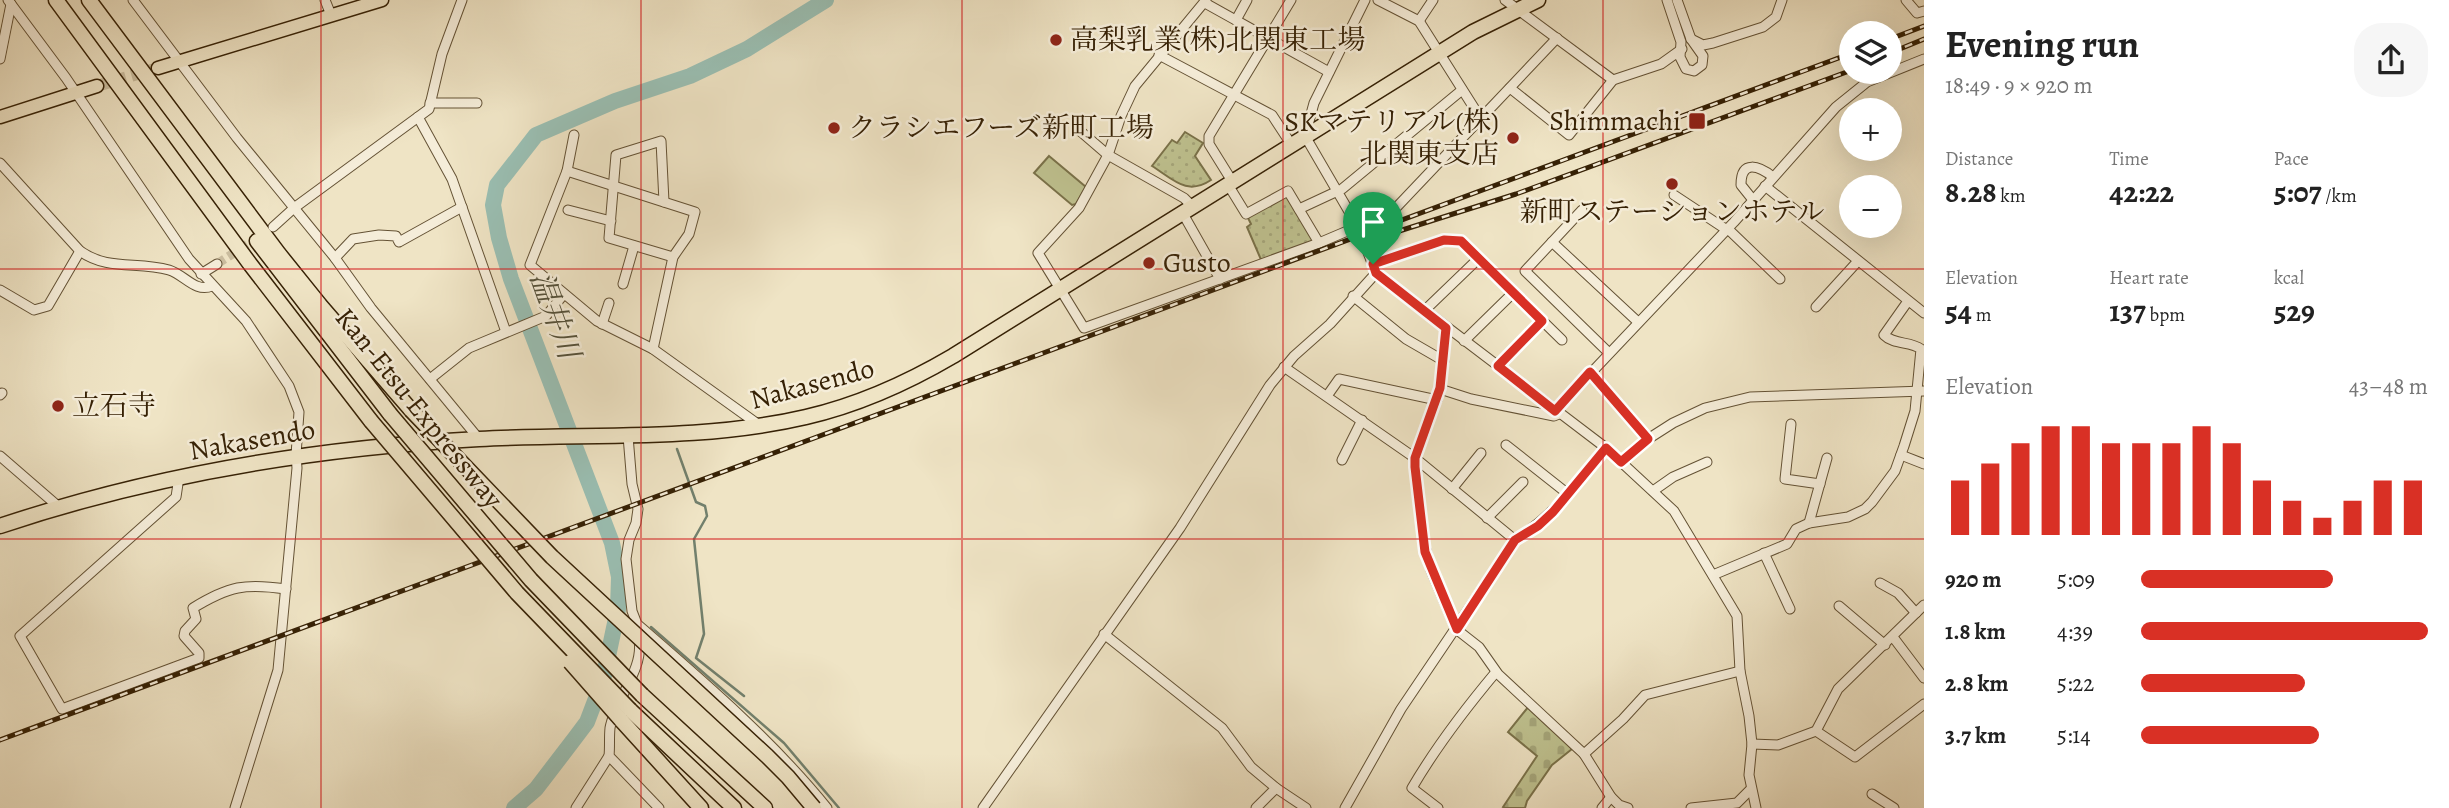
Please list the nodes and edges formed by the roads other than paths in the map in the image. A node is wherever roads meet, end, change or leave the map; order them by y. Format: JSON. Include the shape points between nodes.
{"nodes":[{"id":1,"x":56,"y":0,"type":"edge"},
{"id":2,"x":80,"y":0,"type":"edge"},
{"id":3,"x":89,"y":0,"type":"edge"},
{"id":4,"x":132,"y":0,"type":"edge"},
{"id":5,"x":326,"y":0,"type":"edge"},
{"id":6,"x":382,"y":0,"type":"edge"},
{"id":7,"x":462,"y":0,"type":"edge"},
{"id":8,"x":1247,"y":0,"type":"edge"},
{"id":9,"x":1291,"y":0,"type":"edge"},
{"id":10,"x":1365,"y":0,"type":"edge"},
{"id":11,"x":1378,"y":0,"type":"edge"},
{"id":12,"x":1433,"y":0,"type":"edge"},
{"id":13,"x":1505,"y":0,"type":"edge"},
{"id":14,"x":1538,"y":0,"type":"edge"},
{"id":15,"x":1667,"y":0,"type":"edge"},
{"id":16,"x":1677,"y":0,"type":"edge"},
{"id":17,"x":1782,"y":0,"type":"edge"},
{"id":18,"x":1906,"y":0,"type":"edge"},
{"id":19,"x":9,"y":2,"type":"edge"},
{"id":20,"x":1205,"y":2,"type":"edge"},
{"id":21,"x":1518,"y":8,"type":"junction"},
{"id":22,"x":1924,"y":11,"type":"edge"},
{"id":23,"x":331,"y":16,"type":"junction"},
{"id":24,"x":1236,"y":20,"type":"junction"},
{"id":25,"x":1419,"y":21,"type":"junction"},
{"id":26,"x":1269,"y":38,"type":"junction"},
{"id":27,"x":1557,"y":38,"type":"junction"},
{"id":28,"x":1691,"y":39,"type":"junction"},
{"id":29,"x":1713,"y":43,"type":"junction"},
{"id":30,"x":1682,"y":49,"type":"junction"},
{"id":31,"x":1439,"y":53,"type":"junction"},
{"id":32,"x":1159,"y":55,"type":"junction"},
{"id":33,"x":0,"y":59,"type":"edge"},
{"id":34,"x":1924,"y":59,"type":"edge"},
{"id":35,"x":178,"y":62,"type":"junction"},
{"id":36,"x":1661,"y":64,"type":"junction"},
{"id":37,"x":1702,"y":65,"type":"junction"},
{"id":38,"x":158,"y":68,"type":"tunnel mouth"},
{"id":39,"x":1686,"y":69,"type":"junction"},
{"id":40,"x":1329,"y":72,"type":"junction"},
{"id":41,"x":1613,"y":80,"type":"junction"},
{"id":42,"x":97,"y":86,"type":"tunnel mouth"},
{"id":43,"x":1510,"y":88,"type":"junction"},
{"id":44,"x":1462,"y":90,"type":"junction"},
{"id":45,"x":75,"y":93,"type":"junction"},
{"id":46,"x":1235,"y":95,"type":"junction"},
{"id":47,"x":430,"y":103,"type":"junction"},
{"id":48,"x":477,"y":103,"type":"dead end"},
{"id":49,"x":0,"y":117,"type":"edge"},
{"id":50,"x":418,"y":117,"type":"junction"},
{"id":51,"x":1481,"y":119,"type":"junction"},
{"id":52,"x":1079,"y":130,"type":"dead end"},
{"id":53,"x":574,"y":135,"type":"dead end"},
{"id":54,"x":1305,"y":136,"type":"junction"},
{"id":55,"x":1291,"y":144,"type":"junction"},
{"id":56,"x":1108,"y":155,"type":"junction"},
{"id":57,"x":0,"y":163,"type":"edge"},
{"id":58,"x":567,"y":171,"type":"junction"},
{"id":59,"x":1773,"y":177,"type":"junction"},
{"id":60,"x":1229,"y":182,"type":"junction"},
{"id":61,"x":613,"y":186,"type":"junction"},
{"id":62,"x":1765,"y":187,"type":"junction"},
{"id":63,"x":1338,"y":190,"type":"junction"},
{"id":64,"x":1674,"y":195,"type":"dead end"},
{"id":65,"x":1753,"y":200,"type":"junction"},
{"id":66,"x":664,"y":202,"type":"junction"},
{"id":67,"x":463,"y":207,"type":"junction"},
{"id":68,"x":294,"y":208,"type":"junction"},
{"id":69,"x":568,"y":209,"type":"dead end"},
{"id":70,"x":1187,"y":209,"type":"junction"},
{"id":71,"x":1299,"y":209,"type":"junction"},
{"id":72,"x":1582,"y":210,"type":"dead end"},
{"id":73,"x":611,"y":221,"type":"junction"},
{"id":74,"x":1358,"y":227,"type":"junction"},
{"id":75,"x":273,"y":228,"type":"dead end"},
{"id":76,"x":1727,"y":229,"type":"junction"},
{"id":77,"x":1552,"y":242,"type":"junction"},
{"id":78,"x":1319,"y":243,"type":"junction"},
{"id":79,"x":634,"y":246,"type":"junction"},
{"id":80,"x":80,"y":250,"type":"junction"},
{"id":81,"x":673,"y":257,"type":"junction"},
{"id":82,"x":335,"y":258,"type":"junction"},
{"id":83,"x":1478,"y":259,"type":"junction"},
{"id":84,"x":1858,"y":261,"type":"junction"},
{"id":85,"x":217,"y":264,"type":"tunnel mouth"},
{"id":86,"x":1375,"y":269,"type":"junction"},
{"id":87,"x":201,"y":274,"type":"junction"},
{"id":88,"x":1220,"y":279,"type":"junction"},
{"id":89,"x":1780,"y":279,"type":"dead end"},
{"id":90,"x":623,"y":284,"type":"dead end"},
{"id":91,"x":212,"y":286,"type":"junction"},
{"id":92,"x":0,"y":290,"type":"edge"},
{"id":93,"x":1062,"y":290,"type":"junction"},
{"id":94,"x":1513,"y":293,"type":"junction"},
{"id":95,"x":564,"y":295,"type":"junction"},
{"id":96,"x":1353,"y":296,"type":"junction"},
{"id":97,"x":1908,"y":301,"type":"junction"},
{"id":98,"x":609,"y":303,"type":"dead end"},
{"id":99,"x":1816,"y":307,"type":"dead end"},
{"id":100,"x":1424,"y":311,"type":"junction"},
{"id":101,"x":1924,"y":313,"type":"edge"},
{"id":102,"x":1542,"y":321,"type":"junction"},
{"id":103,"x":1637,"y":322,"type":"junction"},
{"id":104,"x":602,"y":324,"type":"junction"},
{"id":105,"x":1446,"y":328,"type":"junction"},
{"id":106,"x":507,"y":332,"type":"junction"},
{"id":107,"x":1562,"y":340,"type":"dead end"},
{"id":108,"x":1464,"y":341,"type":"junction"},
{"id":109,"x":653,"y":349,"type":"junction"},
{"id":110,"x":1608,"y":352,"type":"junction"},
{"id":111,"x":1444,"y":361,"type":"junction"},
{"id":112,"x":1498,"y":366,"type":"junction"},
{"id":113,"x":1284,"y":367,"type":"junction"},
{"id":114,"x":1590,"y":372,"type":"junction"},
{"id":115,"x":430,"y":379,"type":"junction"},
{"id":116,"x":1440,"y":388,"type":"junction"},
{"id":117,"x":1921,"y":391,"type":"edge"},
{"id":118,"x":1327,"y":396,"type":"junction"},
{"id":119,"x":1437,"y":400,"type":"junction"},
{"id":120,"x":1557,"y":413,"type":"junction"},
{"id":121,"x":1362,"y":420,"type":"junction"},
{"id":122,"x":1791,"y":424,"type":"dead end"},
{"id":123,"x":760,"y":426,"type":"junction"},
{"id":124,"x":628,"y":436,"type":"junction"},
{"id":125,"x":479,"y":439,"type":"junction"},
{"id":126,"x":1648,"y":439,"type":"junction"},
{"id":127,"x":1506,"y":445,"type":"dead end"},
{"id":128,"x":1606,"y":448,"type":"junction"},
{"id":129,"x":1481,"y":453,"type":"dead end"},
{"id":130,"x":296,"y":455,"type":"junction"},
{"id":131,"x":0,"y":456,"type":"edge"},
{"id":132,"x":1901,"y":456,"type":"junction"},
{"id":133,"x":1415,"y":458,"type":"junction"},
{"id":134,"x":1827,"y":458,"type":"dead end"},
{"id":135,"x":1342,"y":460,"type":"dead end"},
{"id":136,"x":1621,"y":462,"type":"junction"},
{"id":137,"x":1707,"y":462,"type":"dead end"},
{"id":138,"x":1924,"y":464,"type":"edge"},
{"id":139,"x":179,"y":477,"type":"junction"},
{"id":140,"x":1523,"y":482,"type":"dead end"},
{"id":141,"x":1820,"y":484,"type":"junction"},
{"id":142,"x":1452,"y":489,"type":"junction"},
{"id":143,"x":1653,"y":491,"type":"junction"},
{"id":144,"x":1568,"y":494,"type":"junction"},
{"id":145,"x":60,"y":508,"type":"junction"},
{"id":146,"x":1487,"y":518,"type":"junction"},
{"id":147,"x":1809,"y":523,"type":"junction"},
{"id":148,"x":0,"y":526,"type":"edge"},
{"id":149,"x":1515,"y":540,"type":"junction"},
{"id":150,"x":1765,"y":553,"type":"junction"},
{"id":151,"x":1713,"y":575,"type":"junction"},
{"id":152,"x":1880,"y":583,"type":"dead end"},
{"id":153,"x":286,"y":589,"type":"junction"},
{"id":154,"x":1924,"y":605,"type":"edge"},
{"id":155,"x":1839,"y":606,"type":"dead end"},
{"id":156,"x":1790,"y":609,"type":"dead end"},
{"id":157,"x":1916,"y":613,"type":"junction"},
{"id":158,"x":636,"y":624,"type":"junction"},
{"id":159,"x":1457,"y":629,"type":"junction"},
{"id":160,"x":1104,"y":634,"type":"junction"},
{"id":161,"x":1893,"y":637,"type":"junction"},
{"id":162,"x":1885,"y":645,"type":"junction"},
{"id":163,"x":1740,"y":671,"type":"junction"},
{"id":164,"x":1496,"y":672,"type":"junction"},
{"id":165,"x":1924,"y":678,"type":"edge"},
{"id":166,"x":1924,"y":704,"type":"edge"},
{"id":167,"x":626,"y":715,"type":"junction"},
{"id":168,"x":1816,"y":731,"type":"junction"},
{"id":169,"x":1752,"y":744,"type":"junction"},
{"id":170,"x":1584,"y":754,"type":"junction"},
{"id":171,"x":609,"y":756,"type":"junction"},
{"id":172,"x":1276,"y":788,"type":"junction"},
{"id":173,"x":1751,"y":789,"type":"junction"},
{"id":174,"x":1872,"y":794,"type":"dead end"},
{"id":175,"x":1611,"y":797,"type":"junction"},
{"id":176,"x":235,"y":808,"type":"edge"},
{"id":177,"x":576,"y":808,"type":"edge"},
{"id":178,"x":659,"y":808,"type":"edge"},
{"id":179,"x":701,"y":808,"type":"edge"},
{"id":180,"x":734,"y":808,"type":"edge"},
{"id":181,"x":765,"y":808,"type":"edge"},
{"id":182,"x":814,"y":808,"type":"edge"},
{"id":183,"x":827,"y":808,"type":"edge"},
{"id":184,"x":983,"y":808,"type":"edge"},
{"id":185,"x":1256,"y":808,"type":"edge"},
{"id":186,"x":1306,"y":808,"type":"edge"},
{"id":187,"x":1345,"y":808,"type":"edge"},
{"id":188,"x":1438,"y":808,"type":"edge"},
{"id":189,"x":1602,"y":808,"type":"edge"},
{"id":190,"x":1628,"y":808,"type":"edge"},
{"id":191,"x":1691,"y":808,"type":"edge"},
{"id":192,"x":1756,"y":808,"type":"edge"},
{"id":193,"x":1894,"y":808,"type":"edge"}],
"edges":[{"from":1,"to":167,"type":"highway","name":"Kan-Etsu Expressway","bridge":true,"via":[[371,421],[494,575]]},
{"from":2,"to":181,"type":"highway","name":"Kan-Etsu Expressway","bridge":true,"via":[[390,414],[531,580],[642,695]]},
{"from":3,"to":182,"type":"highway","bridge":true,"via":[[279,254],[411,410],[552,557],[767,756]]},
{"from":4,"to":35,"type":"street"},
{"from":5,"to":23,"type":"street"},
{"from":6,"to":23,"type":"main road"},
{"from":7,"to":47,"type":"street"},
{"from":8,"to":24,"type":"street"},
{"from":9,"to":26,"type":"street"},
{"from":10,"to":40,"type":"street"},
{"from":11,"to":25,"type":"street"},
{"from":12,"to":25,"type":"street"},
{"from":13,"to":21,"type":"street"},
{"from":14,"to":21,"type":"highway","name":"Nakasendo"},
{"from":15,"to":30,"type":"street"},
{"from":16,"to":28,"type":"street"},
{"from":17,"to":29,"type":"street","via":[[1776,17],[1766,26]]},
{"from":18,"to":22,"type":"street","via":[[1917,13]]},
{"from":19,"to":33,"type":"street"},
{"from":19,"to":45,"type":"street"},
{"from":20,"to":24,"type":"street"},
{"from":20,"to":32,"type":"street"},
{"from":21,"to":27,"type":"street"},
{"from":21,"to":31,"type":"highway","name":"Nakasendo"},
{"from":23,"to":35,"type":"main road"},
{"from":24,"to":26,"type":"street"},
{"from":25,"to":31,"type":"street"},
{"from":26,"to":40,"type":"street"},
{"from":26,"to":46,"type":"street"},
{"from":27,"to":41,"type":"street"},
{"from":27,"to":43,"type":"street"},
{"from":28,"to":29,"type":"street"},
{"from":28,"to":37,"type":"street","via":[[1703,56]]},
{"from":29,"to":37,"type":"street"},
{"from":30,"to":36,"type":"street"},
{"from":30,"to":39,"type":"street","via":[[1680,57]]},
{"from":31,"to":44,"type":"street"},
{"from":31,"to":54,"type":"highway","name":"Nakasendo"},
{"from":32,"to":46,"type":"street"},
{"from":32,"to":56,"type":"street","via":[[1135,86]]},
{"from":34,"to":59,"type":"street","via":[[1867,82],[1836,107]]},
{"from":35,"to":38,"type":"main road"},
{"from":35,"to":68,"type":"street"},
{"from":36,"to":39,"type":"street"},
{"from":36,"to":41,"type":"street"},
{"from":37,"to":39,"type":"street","via":[[1694,71]]},
{"from":40,"to":54,"type":"street"},
{"from":41,"to":43,"type":"street","via":[[1569,135]]},
{"from":42,"to":45,"type":"main road"},
{"from":43,"to":51,"type":"street"},
{"from":44,"to":51,"type":"street"},
{"from":44,"to":63,"type":"street"},
{"from":45,"to":49,"type":"main road"},
{"from":45,"to":87,"type":"street"},
{"from":46,"to":55,"type":"street","via":[[1272,116]]},
{"from":46,"to":60,"type":"street","via":[[1208,139]]},
{"from":47,"to":48,"type":"street"},
{"from":47,"to":50,"type":"street"},
{"from":50,"to":67,"type":"street"},
{"from":50,"to":68,"type":"street"},
{"from":51,"to":74,"type":"street","via":[[1392,212]]},
{"from":52,"to":56,"type":"street"},
{"from":53,"to":58,"type":"street"},
{"from":54,"to":55,"type":"highway","name":"Nakasendo"},
{"from":54,"to":63,"type":"street"},
{"from":55,"to":60,"type":"highway","name":"Nakasendo"},
{"from":56,"to":70,"type":"street","via":[[1184,198]]},
{"from":56,"to":93,"type":"street","via":[[1079,208],[1038,253]]},
{"from":57,"to":80,"type":"street"},
{"from":58,"to":61,"type":"street"},
{"from":58,"to":95,"type":"street","via":[[530,265]]},
{"from":59,"to":62,"type":"street"},
{"from":59,"to":65,"type":"street","via":[[1759,168],[1746,170],[1741,185]]},
{"from":60,"to":70,"type":"highway","name":"Nakasendo"},
{"from":60,"to":71,"type":"street","via":[[1246,215],[1288,191]]},
{"from":61,"to":66,"type":"street"},
{"from":61,"to":66,"type":"street","via":[[616,155],[661,141]]},
{"from":61,"to":73,"type":"street"},
{"from":62,"to":65,"type":"street"},
{"from":62,"to":84,"type":"street"},
{"from":63,"to":71,"type":"street"},
{"from":63,"to":74,"type":"street"},
{"from":64,"to":76,"type":"street"},
{"from":65,"to":76,"type":"street"},
{"from":66,"to":81,"type":"street","via":[[695,212],[689,234]]},
{"from":67,"to":82,"type":"street","via":[[399,242],[396,236],[354,239]]},
{"from":67,"to":106,"type":"street"},
{"from":68,"to":75,"type":"street"},
{"from":68,"to":82,"type":"street"},
{"from":69,"to":73,"type":"street"},
{"from":70,"to":88,"type":"street"},
{"from":70,"to":93,"type":"highway","name":"Nakasendo"},
{"from":71,"to":78,"type":"street"},
{"from":72,"to":77,"type":"street"},
{"from":73,"to":79,"type":"street","via":[[609,238]]},
{"from":74,"to":78,"type":"street"},
{"from":74,"to":86,"type":"street"},
{"from":76,"to":89,"type":"street"},
{"from":76,"to":103,"type":"street"},
{"from":77,"to":103,"type":"street"},
{"from":77,"to":110,"type":"street","via":[[1525,271]]},
{"from":78,"to":88,"type":"street"},
{"from":79,"to":81,"type":"street"},
{"from":79,"to":90,"type":"street"},
{"from":80,"to":91,"type":"street","via":[[104,263],[153,266],[183,276],[199,288]]},
{"from":80,"to":92,"type":"street","via":[[48,306],[34,310]]},
{"from":81,"to":109,"type":"street"},
{"from":82,"to":115,"type":"street"},
{"from":83,"to":86,"type":"street","via":[[1461,241],[1444,240]]},
{"from":83,"to":94,"type":"street"},
{"from":83,"to":100,"type":"street"},
{"from":84,"to":97,"type":"street"},
{"from":84,"to":99,"type":"street"},
{"from":85,"to":87,"type":"street"},
{"from":86,"to":96,"type":"street"},
{"from":86,"to":100,"type":"street"},
{"from":87,"to":91,"type":"street"},
{"from":88,"to":93,"type":"street","via":[[1084,328]]},
{"from":91,"to":130,"type":"street","via":[[246,321],[289,386],[299,412]]},
{"from":93,"to":123,"type":"highway","name":"Nakasendo","via":[[910,380],[841,407]]},
{"from":94,"to":102,"type":"street"},
{"from":94,"to":108,"type":"street"},
{"from":95,"to":104,"type":"street"},
{"from":95,"to":106,"type":"street","via":[[551,312]]},
{"from":96,"to":111,"type":"street","via":[[1406,340]]},
{"from":96,"to":113,"type":"street"},
{"from":97,"to":101,"type":"street"},
{"from":97,"to":117,"type":"street","via":[[1884,335],[1921,349]]},
{"from":98,"to":104,"type":"street"},
{"from":100,"to":105,"type":"street"},
{"from":102,"to":107,"type":"street"},
{"from":102,"to":112,"type":"street"},
{"from":103,"to":110,"type":"street"},
{"from":104,"to":109,"type":"street"},
{"from":105,"to":108,"type":"street"},
{"from":105,"to":111,"type":"street"},
{"from":106,"to":115,"type":"street","via":[[469,348]]},
{"from":108,"to":112,"type":"street"},
{"from":109,"to":123,"type":"street"},
{"from":110,"to":114,"type":"street"},
{"from":111,"to":116,"type":"street"},
{"from":112,"to":120,"type":"street"},
{"from":113,"to":118,"type":"street"},
{"from":113,"to":160,"type":"street","via":[[1180,528]]},
{"from":114,"to":120,"type":"street"},
{"from":114,"to":126,"type":"street"},
{"from":115,"to":125,"type":"street"},
{"from":116,"to":119,"type":"street"},
{"from":116,"to":120,"type":"street","via":[[1471,399]]},
{"from":117,"to":126,"type":"street","via":[[1750,397],[1705,408]]},
{"from":117,"to":132,"type":"street"},
{"from":118,"to":119,"type":"street","via":[[1339,379]]},
{"from":118,"to":121,"type":"street"},
{"from":119,"to":133,"type":"street"},
{"from":120,"to":128,"type":"street"},
{"from":121,"to":133,"type":"street"},
{"from":121,"to":135,"type":"street"},
{"from":122,"to":141,"type":"street","via":[[1785,479]]},
{"from":123,"to":124,"type":"highway","name":"Nakasendo"},
{"from":124,"to":125,"type":"highway","name":"Nakasendo"},
{"from":124,"to":158,"type":"street","via":[[638,509],[626,559]]},
{"from":125,"to":130,"type":"highway","name":"Nakasendo"},
{"from":126,"to":136,"type":"street"},
{"from":127,"to":144,"type":"street"},
{"from":128,"to":136,"type":"street"},
{"from":128,"to":144,"type":"street"},
{"from":129,"to":142,"type":"street"},
{"from":130,"to":139,"type":"highway","name":"Nakasendo"},
{"from":130,"to":153,"type":"street"},
{"from":131,"to":145,"type":"street"},
{"from":132,"to":138,"type":"street"},
{"from":132,"to":147,"type":"street","via":[[1889,480],[1865,509],[1848,517]]},
{"from":133,"to":142,"type":"street"},
{"from":133,"to":159,"type":"street","via":[[1425,552]]},
{"from":134,"to":141,"type":"street"},
{"from":136,"to":143,"type":"street"},
{"from":137,"to":143,"type":"street"},
{"from":139,"to":145,"type":"highway","name":"Nakasendo"},
{"from":139,"to":153,"type":"street","via":[[176,497],[20,636],[62,709],[200,658],[185,631],[196,619],[193,608],[217,594],[249,585]]},
{"from":140,"to":146,"type":"street"},
{"from":141,"to":147,"type":"street"},
{"from":142,"to":146,"type":"street"},
{"from":143,"to":151,"type":"street","via":[[1674,511]]},
{"from":144,"to":149,"type":"street","via":[[1538,526]]},
{"from":145,"to":148,"type":"highway","name":"Nakasendo"},
{"from":146,"to":149,"type":"street"},
{"from":147,"to":150,"type":"street","via":[[1796,529],[1787,544]]},
{"from":149,"to":159,"type":"street"},
{"from":150,"to":151,"type":"street"},
{"from":150,"to":156,"type":"street"},
{"from":151,"to":163,"type":"street","via":[[1737,616]]},
{"from":152,"to":157,"type":"street","via":[[1898,593]]},
{"from":153,"to":176,"type":"street","via":[[278,670]]},
{"from":154,"to":157,"type":"street"},
{"from":155,"to":162,"type":"street"},
{"from":157,"to":161,"type":"street"},
{"from":158,"to":171,"type":"street","via":[[641,649],[610,727]]},
{"from":158,"to":183,"type":"street","via":[[764,737]]},
{"from":159,"to":164,"type":"street","via":[[1479,648]]},
{"from":159,"to":187,"type":"street","via":[[1401,709]]},
{"from":160,"to":172,"type":"street","via":[[1222,728],[1246,762]]},
{"from":160,"to":184,"type":"street"},
{"from":161,"to":162,"type":"street"},
{"from":161,"to":165,"type":"street"},
{"from":162,"to":168,"type":"street","via":[[1838,689]]},
{"from":163,"to":169,"type":"street"},
{"from":163,"to":170,"type":"street","via":[[1645,695]]},
{"from":164,"to":170,"type":"street"},
{"from":164,"to":188,"type":"street","via":[[1459,716],[1412,788]]},
{"from":166,"to":168,"type":"street","via":[[1855,757]]},
{"from":167,"to":179,"type":"highway"},
{"from":167,"to":180,"type":"highway"},
{"from":168,"to":169,"type":"street","via":[[1777,745]]},
{"from":169,"to":173,"type":"street"},
{"from":170,"to":175,"type":"street"},
{"from":171,"to":177,"type":"street"},
{"from":171,"to":178,"type":"street"},
{"from":172,"to":185,"type":"street"},
{"from":172,"to":186,"type":"street"},
{"from":173,"to":191,"type":"street","via":[[1737,803]]},
{"from":173,"to":192,"type":"street"},
{"from":174,"to":193,"type":"street"},
{"from":175,"to":189,"type":"street"},
{"from":175,"to":190,"type":"street"}]}
